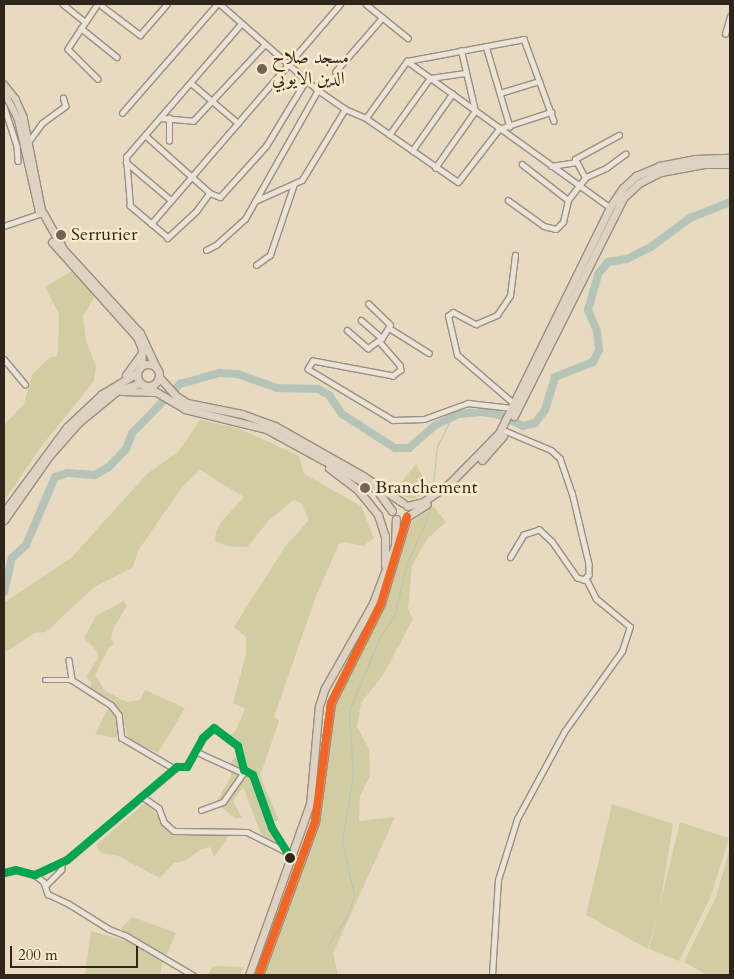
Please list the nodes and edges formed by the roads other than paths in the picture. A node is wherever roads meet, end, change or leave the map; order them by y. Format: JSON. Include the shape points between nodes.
{"nodes":[{"id":1,"x":63,"y":4,"type":"edge"},
{"id":2,"x":99,"y":4,"type":"edge"},
{"id":3,"x":157,"y":4,"type":"edge"},
{"id":4,"x":218,"y":4,"type":"edge"},
{"id":5,"x":340,"y":4,"type":"edge"},
{"id":6,"x":366,"y":4,"type":"edge"},
{"id":7,"x":165,"y":6,"type":"edge"},
{"id":8,"x":730,"y":17,"type":"edge"},
{"id":9,"x":382,"y":18,"type":"junction"},
{"id":10,"x":85,"y":22,"type":"junction"},
{"id":11,"x":241,"y":24,"type":"junction"},
{"id":12,"x":81,"y":28,"type":"junction"},
{"id":13,"x":725,"y":34,"type":"dead end"},
{"id":14,"x":408,"y":38,"type":"dead end"},
{"id":15,"x":264,"y":45,"type":"junction"},
{"id":16,"x":486,"y":46,"type":"junction"},
{"id":17,"x":461,"y":52,"type":"junction"},
{"id":18,"x":117,"y":57,"type":"dead end"},
{"id":19,"x":407,"y":61,"type":"junction"},
{"id":20,"x":288,"y":66,"type":"junction"},
{"id":21,"x":334,"y":72,"type":"dead end"},
{"id":22,"x":465,"y":73,"type":"junction"},
{"id":23,"x":430,"y":78,"type":"junction"},
{"id":24,"x":98,"y":79,"type":"dead end"},
{"id":25,"x":306,"y":80,"type":"junction"},
{"id":26,"x":539,"y":80,"type":"junction"},
{"id":27,"x":190,"y":83,"type":"junction"},
{"id":28,"x":4,"y":84,"type":"edge"},
{"id":29,"x":318,"y":90,"type":"junction"},
{"id":30,"x":4,"y":91,"type":"edge"},
{"id":31,"x":500,"y":93,"type":"junction"},
{"id":32,"x":452,"y":94,"type":"junction"},
{"id":33,"x":63,"y":98,"type":"dead end"},
{"id":34,"x":212,"y":101,"type":"junction"},
{"id":35,"x":4,"y":106,"type":"edge"},
{"id":36,"x":345,"y":109,"type":"junction"},
{"id":37,"x":475,"y":111,"type":"junction"},
{"id":38,"x":551,"y":112,"type":"junction"},
{"id":39,"x":122,"y":113,"type":"dead end"},
{"id":40,"x":161,"y":118,"type":"junction"},
{"id":41,"x":169,"y":118,"type":"junction"},
{"id":42,"x":366,"y":118,"type":"junction"},
{"id":43,"x":554,"y":122,"type":"dead end"},
{"id":44,"x":238,"y":123,"type":"junction"},
{"id":45,"x":510,"y":127,"type":"junction"},
{"id":46,"x":498,"y":129,"type":"junction"},
{"id":47,"x":145,"y":135,"type":"junction"},
{"id":48,"x":389,"y":135,"type":"junction"},
{"id":49,"x":618,"y":135,"type":"dead end"},
{"id":50,"x":28,"y":141,"type":"junction"},
{"id":51,"x":169,"y":141,"type":"dead end"},
{"id":52,"x":412,"y":151,"type":"junction"},
{"id":53,"x":625,"y":154,"type":"dead end"},
{"id":54,"x":730,"y":158,"type":"edge"},
{"id":55,"x":18,"y":161,"type":"dead end"},
{"id":56,"x":126,"y":162,"type":"junction"},
{"id":57,"x":575,"y":162,"type":"junction"},
{"id":58,"x":522,"y":164,"type":"dead end"},
{"id":59,"x":730,"y":164,"type":"edge"},
{"id":60,"x":551,"y":166,"type":"junction"},
{"id":61,"x":435,"y":168,"type":"junction"},
{"id":62,"x":192,"y":176,"type":"junction"},
{"id":63,"x":585,"y":178,"type":"junction"},
{"id":64,"x":294,"y":184,"type":"junction"},
{"id":65,"x":578,"y":186,"type":"junction"},
{"id":66,"x":210,"y":193,"type":"junction"},
{"id":67,"x":171,"y":200,"type":"junction"},
{"id":68,"x":508,"y":200,"type":"dead end"},
{"id":69,"x":568,"y":200,"type":"junction"},
{"id":70,"x":254,"y":202,"type":"junction"},
{"id":71,"x":612,"y":208,"type":"junction"},
{"id":72,"x":41,"y":214,"type":"junction"},
{"id":73,"x":151,"y":224,"type":"junction"},
{"id":74,"x":4,"y":226,"type":"edge"},
{"id":75,"x":206,"y":250,"type":"dead end"},
{"id":76,"x":515,"y":255,"type":"dead end"},
{"id":77,"x":256,"y":265,"type":"dead end"},
{"id":78,"x":368,"y":304,"type":"dead end"},
{"id":79,"x":361,"y":320,"type":"dead end"},
{"id":80,"x":389,"y":328,"type":"junction"},
{"id":81,"x":347,"y":330,"type":"dead end"},
{"id":82,"x":380,"y":340,"type":"junction"},
{"id":83,"x":142,"y":349,"type":"junction"},
{"id":84,"x":429,"y":353,"type":"dead end"},
{"id":85,"x":4,"y":359,"type":"edge"},
{"id":86,"x":156,"y":368,"type":"junction"},
{"id":87,"x":139,"y":369,"type":"junction"},
{"id":88,"x":159,"y":377,"type":"junction"},
{"id":89,"x":25,"y":384,"type":"dead end"},
{"id":90,"x":144,"y":385,"type":"junction"},
{"id":91,"x":112,"y":391,"type":"junction"},
{"id":92,"x":157,"y":394,"type":"junction"},
{"id":93,"x":177,"y":402,"type":"junction"},
{"id":94,"x":513,"y":409,"type":"junction"},
{"id":95,"x":507,"y":426,"type":"junction"},
{"id":96,"x":311,"y":455,"type":"junction"},
{"id":97,"x":427,"y":502,"type":"junction"},
{"id":98,"x":405,"y":505,"type":"junction"},
{"id":99,"x":392,"y":511,"type":"junction"},
{"id":100,"x":4,"y":512,"type":"edge"},
{"id":101,"x":407,"y":516,"type":"junction"},
{"id":102,"x":396,"y":519,"type":"junction"},
{"id":103,"x":4,"y":520,"type":"edge"},
{"id":104,"x":511,"y":557,"type":"dead end"},
{"id":105,"x":383,"y":578,"type":"junction"},
{"id":106,"x":586,"y":579,"type":"junction"},
{"id":107,"x":69,"y":660,"type":"dead end"},
{"id":108,"x":45,"y":680,"type":"dead end"},
{"id":109,"x":72,"y":680,"type":"junction"},
{"id":110,"x":197,"y":752,"type":"junction"},
{"id":111,"x":175,"y":769,"type":"junction"},
{"id":112,"x":243,"y":773,"type":"junction"},
{"id":113,"x":253,"y":775,"type":"junction"},
{"id":114,"x":144,"y":797,"type":"junction"},
{"id":115,"x":201,"y":810,"type":"dead end"},
{"id":116,"x":289,"y":855,"type":"junction"},
{"id":117,"x":62,"y":862,"type":"junction"},
{"id":118,"x":4,"y":873,"type":"edge"},
{"id":119,"x":35,"y":875,"type":"junction"},
{"id":120,"x":45,"y":886,"type":"junction"},
{"id":121,"x":194,"y":975,"type":"edge"},
{"id":122,"x":249,"y":975,"type":"edge"},
{"id":123,"x":259,"y":975,"type":"edge"},
{"id":124,"x":492,"y":975,"type":"edge"}],
"edges":[{"from":1,"to":10,"type":"street"},
{"from":2,"to":7,"type":"street","via":[[140,35]]},
{"from":2,"to":10,"type":"street"},
{"from":3,"to":7,"type":"street"},
{"from":4,"to":11,"type":"street"},
{"from":4,"to":39,"type":"street"},
{"from":5,"to":20,"type":"street"},
{"from":6,"to":9,"type":"street"},
{"from":8,"to":13,"type":"street"},
{"from":9,"to":14,"type":"street"},
{"from":9,"to":21,"type":"street"},
{"from":10,"to":12,"type":"street"},
{"from":11,"to":15,"type":"street"},
{"from":11,"to":27,"type":"street"},
{"from":12,"to":18,"type":"street"},
{"from":12,"to":24,"type":"street","via":[[69,45],[69,52]]},
{"from":15,"to":20,"type":"street"},
{"from":15,"to":34,"type":"street"},
{"from":16,"to":17,"type":"street"},
{"from":16,"to":26,"type":"street","via":[[524,39]]},
{"from":16,"to":31,"type":"street"},
{"from":17,"to":19,"type":"street"},
{"from":17,"to":22,"type":"street"},
{"from":19,"to":23,"type":"street"},
{"from":19,"to":42,"type":"street"},
{"from":20,"to":25,"type":"street"},
{"from":20,"to":44,"type":"street"},
{"from":22,"to":23,"type":"street"},
{"from":22,"to":37,"type":"street"},
{"from":23,"to":32,"type":"street"},
{"from":23,"to":48,"type":"street"},
{"from":25,"to":29,"type":"street"},
{"from":25,"to":66,"type":"street","via":[[266,146],[218,197]]},
{"from":26,"to":31,"type":"street"},
{"from":26,"to":38,"type":"street"},
{"from":27,"to":34,"type":"street"},
{"from":27,"to":40,"type":"street"},
{"from":28,"to":50,"type":"main road","via":[[19,105]]},
{"from":29,"to":36,"type":"street"},
{"from":29,"to":70,"type":"street"},
{"from":30,"to":72,"type":"main road","via":[[18,118]]},
{"from":31,"to":45,"type":"street"},
{"from":32,"to":37,"type":"street"},
{"from":32,"to":52,"type":"street"},
{"from":33,"to":50,"type":"street","via":[[64,106],[42,123]]},
{"from":34,"to":41,"type":"street","via":[[193,121]]},
{"from":34,"to":44,"type":"street"},
{"from":35,"to":55,"type":"street","via":[[17,146]]},
{"from":36,"to":42,"type":"street"},
{"from":36,"to":64,"type":"street","via":[[302,180]]},
{"from":37,"to":46,"type":"street"},
{"from":37,"to":61,"type":"street"},
{"from":38,"to":43,"type":"street"},
{"from":38,"to":45,"type":"street"},
{"from":40,"to":41,"type":"street"},
{"from":40,"to":47,"type":"street"},
{"from":41,"to":51,"type":"street"},
{"from":42,"to":48,"type":"street"},
{"from":44,"to":62,"type":"street"},
{"from":45,"to":46,"type":"street"},
{"from":46,"to":60,"type":"street"},
{"from":46,"to":61,"type":"street","via":[[458,182]]},
{"from":47,"to":56,"type":"street"},
{"from":47,"to":62,"type":"street"},
{"from":48,"to":52,"type":"street"},
{"from":49,"to":57,"type":"street","via":[[578,156]]},
{"from":50,"to":72,"type":"main road"},
{"from":52,"to":61,"type":"street"},
{"from":53,"to":63,"type":"street"},
{"from":54,"to":71,"type":"highway","via":[[695,159],[648,170],[627,184]]},
{"from":56,"to":67,"type":"street"},
{"from":56,"to":73,"type":"street","via":[[128,201]]},
{"from":57,"to":60,"type":"street"},
{"from":57,"to":63,"type":"street"},
{"from":58,"to":69,"type":"street"},
{"from":59,"to":71,"type":"highway","via":[[704,164],[651,176],[633,187]]},
{"from":60,"to":65,"type":"street"},
{"from":62,"to":66,"type":"street"},
{"from":62,"to":67,"type":"street"},
{"from":63,"to":65,"type":"street"},
{"from":64,"to":70,"type":"street"},
{"from":64,"to":77,"type":"street","via":[[270,255]]},
{"from":65,"to":69,"type":"street"},
{"from":65,"to":71,"type":"street"},
{"from":66,"to":73,"type":"street","via":[[170,237]]},
{"from":67,"to":73,"type":"street"},
{"from":68,"to":69,"type":"street","via":[[544,226],[556,229],[563,222]]},
{"from":70,"to":75,"type":"street","via":[[240,226]]},
{"from":71,"to":94,"type":"highway"},
{"from":72,"to":74,"type":"street"},
{"from":72,"to":83,"type":"highway","via":[[59,252],[127,324]]},
{"from":72,"to":86,"type":"highway","via":[[63,249],[140,333]]},
{"from":76,"to":94,"type":"street","via":[[510,296],[497,315],[476,324],[453,312],[448,316],[457,355]]},
{"from":78,"to":80,"type":"street","via":[[389,323]]},
{"from":79,"to":82,"type":"street"},
{"from":80,"to":82,"type":"street"},
{"from":80,"to":84,"type":"street"},
{"from":81,"to":82,"type":"street","via":[[368,348]]},
{"from":82,"to":94,"type":"street","via":[[400,365],[401,370],[393,376],[313,362],[308,369],[393,420],[424,419],[468,404]]},
{"from":83,"to":87,"type":"highway"},
{"from":83,"to":91,"type":"highway","via":[[134,368]]},
{"from":85,"to":89,"type":"street"},
{"from":86,"to":87,"type":"highway","via":[[151,364]]},
{"from":86,"to":88,"type":"highway"},
{"from":87,"to":90,"type":"highway"},
{"from":87,"to":91,"type":"highway"},
{"from":88,"to":90,"type":"highway","via":[[154,384]]},
{"from":88,"to":93,"type":"highway"},
{"from":90,"to":91,"type":"highway"},
{"from":90,"to":92,"type":"highway"},
{"from":91,"to":92,"type":"highway","via":[[132,389]]},
{"from":91,"to":100,"type":"highway","via":[[67,427]]},
{"from":91,"to":103,"type":"highway","via":[[61,442]]},
{"from":92,"to":93,"type":"highway"},
{"from":93,"to":96,"type":"highway","via":[[259,426]]},
{"from":93,"to":98,"type":"highway","via":[[268,422],[364,476]]},
{"from":94,"to":95,"type":"highway"},
{"from":95,"to":97,"type":"highway"},
{"from":95,"to":106,"type":"street","via":[[552,450],[560,458],[568,475],[589,564]]},
{"from":96,"to":99,"type":"highway","via":[[380,492]]},
{"from":96,"to":105,"type":"highway","via":[[353,485],[378,515],[386,543]]},
{"from":97,"to":98,"type":"highway"},
{"from":97,"to":101,"type":"highway"},
{"from":98,"to":99,"type":"highway","via":[[395,506]]},
{"from":98,"to":101,"type":"highway"},
{"from":99,"to":102,"type":"highway"},
{"from":101,"to":102,"type":"highway"},
{"from":101,"to":123,"type":"highway","via":[[381,603],[331,703],[315,822]]},
{"from":102,"to":105,"type":"highway","via":[[395,544]]},
{"from":104,"to":106,"type":"street","via":[[524,535],[539,530],[552,542],[577,578]]},
{"from":105,"to":116,"type":"highway","via":[[366,617],[325,688],[319,706],[311,797]]},
{"from":106,"to":124,"type":"street","via":[[596,599],[630,626],[622,651],[564,732],[517,820],[498,880]]},
{"from":107,"to":109,"type":"street"},
{"from":108,"to":109,"type":"street"},
{"from":109,"to":111,"type":"street","via":[[116,710],[122,738]]},
{"from":110,"to":111,"type":"street","via":[[187,767]]},
{"from":110,"to":112,"type":"street"},
{"from":110,"to":113,"type":"street","via":[[208,732],[214,728],[238,746],[244,770]]},
{"from":111,"to":114,"type":"street"},
{"from":112,"to":113,"type":"street"},
{"from":112,"to":115,"type":"street","via":[[224,802]]},
{"from":113,"to":116,"type":"street","via":[[272,828]]},
{"from":114,"to":116,"type":"street","via":[[159,808],[164,822],[174,831],[250,832]]},
{"from":114,"to":117,"type":"street"},
{"from":116,"to":122,"type":"highway"},
{"from":117,"to":119,"type":"street"},
{"from":117,"to":120,"type":"street","via":[[61,870]]},
{"from":118,"to":119,"type":"street","via":[[16,870]]},
{"from":119,"to":120,"type":"street"},
{"from":120,"to":121,"type":"street","via":[[46,893],[52,897]]}]}
